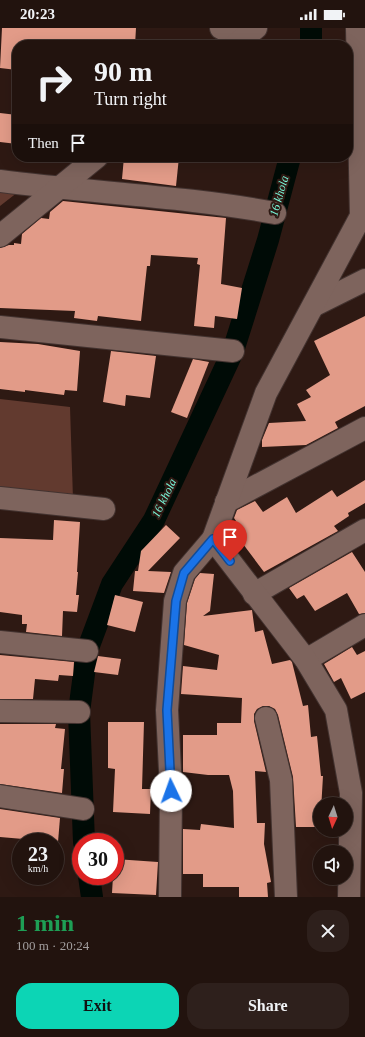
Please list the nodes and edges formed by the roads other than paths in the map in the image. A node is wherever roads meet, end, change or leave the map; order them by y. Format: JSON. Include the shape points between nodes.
{"nodes":[{"id":1,"x":221,"y":28,"type":"edge"},
{"id":2,"x":357,"y":28,"type":"edge"},
{"id":3,"x":244,"y":38,"type":"edge"},
{"id":4,"x":92,"y":162,"type":"edge"},
{"id":5,"x":0,"y":181,"type":"edge"},
{"id":6,"x":58,"y":189,"type":"junction"},
{"id":7,"x":275,"y":213,"type":"dead end"},
{"id":8,"x":363,"y":215,"type":"edge"},
{"id":9,"x":0,"y":236,"type":"edge"},
{"id":10,"x":365,"y":280,"type":"edge"},
{"id":11,"x":315,"y":305,"type":"junction"},
{"id":12,"x":0,"y":328,"type":"edge"},
{"id":13,"x":233,"y":351,"type":"dead end"},
{"id":14,"x":365,"y":428,"type":"edge"},
{"id":15,"x":0,"y":498,"type":"edge"},
{"id":16,"x":226,"y":502,"type":"junction"},
{"id":17,"x":104,"y":509,"type":"dead end"},
{"id":18,"x":365,"y":530,"type":"edge"},
{"id":19,"x":213,"y":539,"type":"junction"},
{"id":20,"x":254,"y":594,"type":"junction"},
{"id":21,"x":365,"y":625,"type":"edge"},
{"id":22,"x":0,"y":642,"type":"edge"},
{"id":23,"x":87,"y":651,"type":"dead end"},
{"id":24,"x":306,"y":660,"type":"junction"},
{"id":25,"x":0,"y":711,"type":"edge"},
{"id":26,"x":79,"y":712,"type":"dead end"},
{"id":27,"x":266,"y":718,"type":"dead end"},
{"id":28,"x":358,"y":790,"type":"edge"},
{"id":29,"x":0,"y":796,"type":"edge"},
{"id":30,"x":83,"y":809,"type":"dead end"},
{"id":31,"x":170,"y":897,"type":"edge"},
{"id":32,"x":286,"y":897,"type":"edge"},
{"id":33,"x":349,"y":897,"type":"edge"}],
"edges":[{"from":1,"to":3,"type":"street"},
{"from":2,"to":8,"type":"street"},
{"from":4,"to":6,"type":"street"},
{"from":5,"to":6,"type":"street"},
{"from":6,"to":7,"type":"street","via":[[226,204]]},
{"from":6,"to":9,"type":"street"},
{"from":8,"to":11,"type":"street"},
{"from":10,"to":11,"type":"street"},
{"from":11,"to":16,"type":"street","via":[[266,393]]},
{"from":12,"to":13,"type":"street"},
{"from":14,"to":16,"type":"street"},
{"from":15,"to":17,"type":"street"},
{"from":16,"to":19,"type":"street"},
{"from":18,"to":20,"type":"street"},
{"from":19,"to":20,"type":"street"},
{"from":19,"to":31,"type":"street","via":[[184,573],[176,601],[167,710],[171,791]]},
{"from":20,"to":24,"type":"street"},
{"from":21,"to":24,"type":"street"},
{"from":22,"to":23,"type":"street"},
{"from":24,"to":28,"type":"street","via":[[336,710]]},
{"from":25,"to":26,"type":"street"},
{"from":27,"to":32,"type":"street","via":[[281,780]]},
{"from":28,"to":33,"type":"street"},
{"from":29,"to":30,"type":"street"}]}
